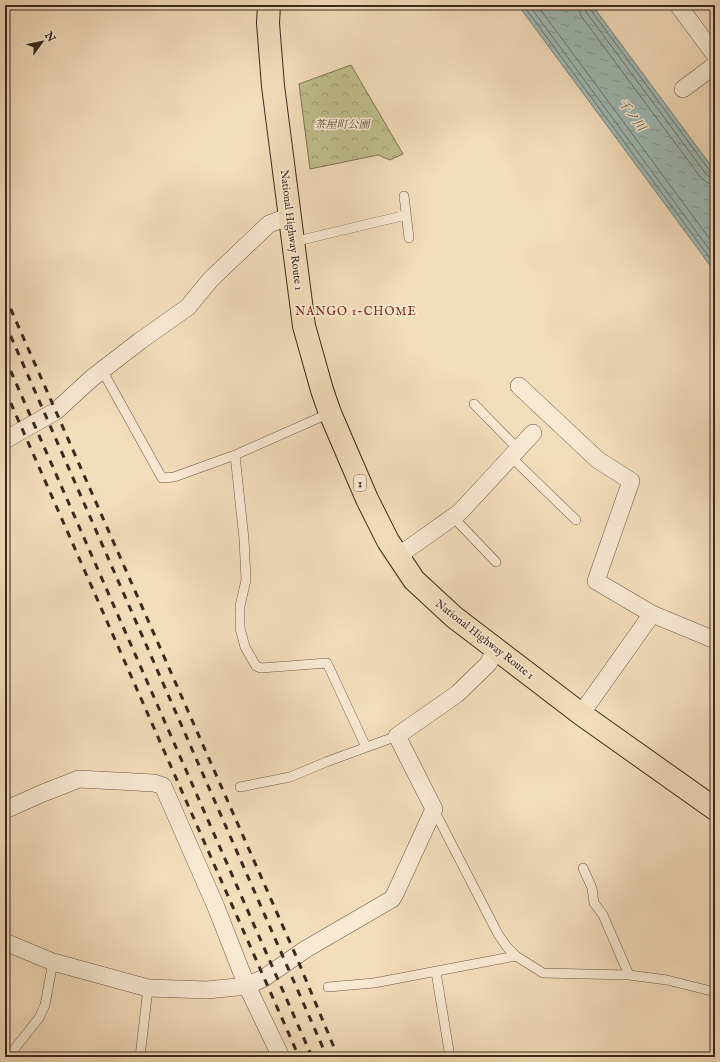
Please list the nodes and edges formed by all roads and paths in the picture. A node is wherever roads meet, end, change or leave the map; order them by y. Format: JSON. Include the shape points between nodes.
{"nodes":[{"id":1,"x":269,"y":5,"type":"edge"},
{"id":2,"x":678,"y":5,"type":"edge"},
{"id":3,"x":715,"y":55,"type":"edge"},
{"id":4,"x":715,"y":65,"type":"edge"},
{"id":5,"x":683,"y":89,"type":"dead end"},
{"id":6,"x":404,"y":196,"type":"dead end"},
{"id":7,"x":406,"y":215,"type":"junction"},
{"id":8,"x":290,"y":216,"type":"junction"},
{"id":9,"x":409,"y":238,"type":"dead end"},
{"id":10,"x":292,"y":242,"type":"junction"},
{"id":11,"x":102,"y":370,"type":"junction"},
{"id":12,"x":519,"y":386,"type":"dead end"},
{"id":13,"x":474,"y":404,"type":"dead end"},
{"id":14,"x":330,"y":413,"type":"junction"},
{"id":15,"x":533,"y":433,"type":"dead end"},
{"id":16,"x":7,"y":434,"type":"edge"},
{"id":17,"x":514,"y":452,"type":"junction"},
{"id":18,"x":235,"y":456,"type":"junction"},
{"id":19,"x":454,"y":518,"type":"junction"},
{"id":20,"x":576,"y":520,"type":"dead end"},
{"id":21,"x":398,"y":556,"type":"junction"},
{"id":22,"x":496,"y":562,"type":"dead end"},
{"id":23,"x":652,"y":614,"type":"junction"},
{"id":24,"x":715,"y":640,"type":"edge"},
{"id":25,"x":496,"y":649,"type":"junction"},
{"id":26,"x":582,"y":714,"type":"junction"},
{"id":27,"x":397,"y":736,"type":"junction"},
{"id":28,"x":366,"y":747,"type":"junction"},
{"id":29,"x":240,"y":787,"type":"dead end"},
{"id":30,"x":434,"y":809,"type":"junction"},
{"id":31,"x":715,"y":809,"type":"edge"},
{"id":32,"x":5,"y":810,"type":"edge"},
{"id":33,"x":583,"y":868,"type":"dead end"},
{"id":34,"x":5,"y":942,"type":"edge"},
{"id":35,"x":516,"y":956,"type":"junction"},
{"id":36,"x":53,"y":962,"type":"junction"},
{"id":37,"x":436,"y":972,"type":"junction"},
{"id":38,"x":629,"y":975,"type":"junction"},
{"id":39,"x":247,"y":986,"type":"junction"},
{"id":40,"x":328,"y":987,"type":"dead end"},
{"id":41,"x":148,"y":988,"type":"junction"},
{"id":42,"x":715,"y":992,"type":"edge"},
{"id":43,"x":8,"y":1057,"type":"edge"},
{"id":44,"x":140,"y":1057,"type":"edge"},
{"id":45,"x":281,"y":1057,"type":"edge"},
{"id":46,"x":450,"y":1057,"type":"edge"}],
"edges":[{"from":1,"to":8,"type":"highway","name":"National Highway Route 1","number":"1","via":[[273,86]]},
{"from":2,"to":3,"type":"street"},
{"from":4,"to":5,"type":"street"},
{"from":6,"to":7,"type":"lane"},
{"from":7,"to":9,"type":"lane"},
{"from":7,"to":10,"type":"lane"},
{"from":8,"to":10,"type":"highway","name":"National Highway Route 1","number":"1"},
{"from":8,"to":11,"type":"street","via":[[269,224],[211,279],[188,307]]},
{"from":10,"to":14,"type":"highway","name":"National Highway Route 1","number":"1","via":[[304,326]]},
{"from":11,"to":16,"type":"street","via":[[56,411]]},
{"from":11,"to":18,"type":"lane","via":[[162,478],[174,477]]},
{"from":12,"to":23,"type":"street","via":[[598,460],[631,481],[596,580]]},
{"from":13,"to":17,"type":"lane"},
{"from":14,"to":18,"type":"lane"},
{"from":14,"to":21,"type":"highway","name":"National Highway Route 1","number":"1","via":[[367,499]]},
{"from":15,"to":17,"type":"street"},
{"from":17,"to":19,"type":"street"},
{"from":17,"to":20,"type":"lane"},
{"from":18,"to":28,"type":"lane","via":[[244,539],[246,580],[240,606],[240,628],[245,647],[256,666],[261,668],[327,663]]},
{"from":19,"to":21,"type":"street"},
{"from":19,"to":22,"type":"lane"},
{"from":21,"to":25,"type":"highway","name":"National Highway Route 1","number":"1","via":[[414,580],[454,617]]},
{"from":23,"to":24,"type":"street"},
{"from":23,"to":26,"type":"street"},
{"from":25,"to":26,"type":"highway","name":"National Highway Route 1","number":"1"},
{"from":25,"to":27,"type":"street","via":[[488,664],[457,694]]},
{"from":26,"to":31,"type":"highway","name":"National Highway Route 1","number":"1"},
{"from":27,"to":28,"type":"lane"},
{"from":27,"to":30,"type":"street"},
{"from":28,"to":29,"type":"lane","via":[[290,777]]},
{"from":30,"to":35,"type":"lane","via":[[498,934]]},
{"from":30,"to":39,"type":"street","via":[[392,899]]},
{"from":32,"to":39,"type":"street","via":[[79,779],[154,783],[163,786],[216,907]]},
{"from":33,"to":38,"type":"lane","via":[[592,888],[594,903],[603,915]]},
{"from":34,"to":36,"type":"street"},
{"from":35,"to":37,"type":"lane"},
{"from":35,"to":38,"type":"lane","via":[[543,973]]},
{"from":36,"to":41,"type":"street"},
{"from":36,"to":43,"type":"lane","via":[[45,1005],[39,1018]]},
{"from":37,"to":40,"type":"lane","via":[[374,983]]},
{"from":37,"to":46,"type":"lane"},
{"from":38,"to":42,"type":"lane","via":[[667,980]]},
{"from":39,"to":41,"type":"street","via":[[207,990]]},
{"from":39,"to":45,"type":"street"},
{"from":41,"to":44,"type":"lane"}]}
